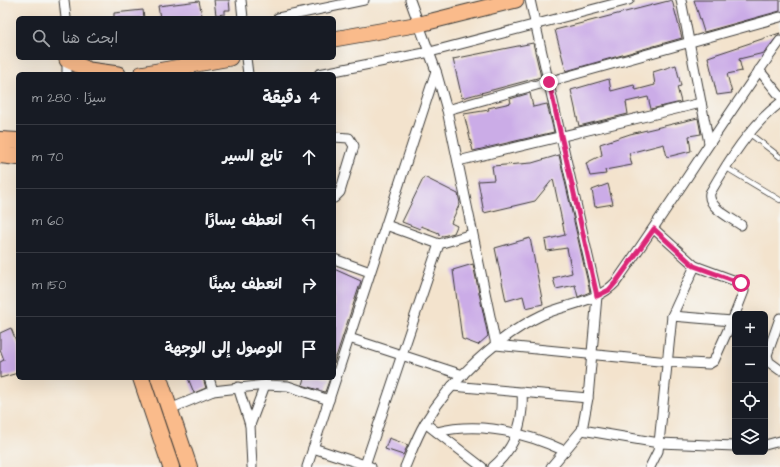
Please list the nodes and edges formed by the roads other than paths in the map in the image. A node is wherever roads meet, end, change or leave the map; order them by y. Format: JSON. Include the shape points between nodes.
{"nodes":[{"id":1,"x":64,"y":0,"type":"edge"},
{"id":2,"x":240,"y":0,"type":"edge"},
{"id":3,"x":364,"y":0,"type":"edge"},
{"id":4,"x":410,"y":0,"type":"edge"},
{"id":5,"x":516,"y":0,"type":"edge"},
{"id":6,"x":530,"y":0,"type":"edge"},
{"id":7,"x":630,"y":0,"type":"edge"},
{"id":8,"x":681,"y":0,"type":"edge"},
{"id":9,"x":66,"y":16,"type":"edge"},
{"id":10,"x":243,"y":16,"type":"edge"},
{"id":11,"x":288,"y":16,"type":"edge"},
{"id":12,"x":780,"y":17,"type":"edge"},
{"id":13,"x":420,"y":24,"type":"junction"},
{"id":14,"x":536,"y":25,"type":"junction"},
{"id":15,"x":336,"y":39,"type":"edge"},
{"id":16,"x":689,"y":41,"type":"junction"},
{"id":17,"x":780,"y":41,"type":"edge"},
{"id":18,"x":430,"y":52,"type":"junction"},
{"id":19,"x":219,"y":60,"type":"edge"},
{"id":20,"x":246,"y":60,"type":"edge"},
{"id":21,"x":67,"y":64,"type":"edge"},
{"id":22,"x":759,"y":70,"type":"junction"},
{"id":23,"x":436,"y":71,"type":"junction"},
{"id":24,"x":104,"y":72,"type":"edge"},
{"id":25,"x":152,"y":72,"type":"edge"},
{"id":26,"x":248,"y":72,"type":"edge"},
{"id":27,"x":329,"y":72,"type":"edge"},
{"id":28,"x":549,"y":82,"type":"junction"},
{"id":29,"x":780,"y":96,"type":"edge"},
{"id":30,"x":701,"y":103,"type":"junction"},
{"id":31,"x":780,"y":103,"type":"edge"},
{"id":32,"x":447,"y":110,"type":"junction"},
{"id":33,"x":750,"y":134,"type":"junction"},
{"id":34,"x":336,"y":137,"type":"edge"},
{"id":35,"x":562,"y":137,"type":"junction"},
{"id":36,"x":0,"y":140,"type":"edge"},
{"id":37,"x":16,"y":141,"type":"edge"},
{"id":38,"x":709,"y":143,"type":"junction"},
{"id":39,"x":0,"y":155,"type":"edge"},
{"id":40,"x":16,"y":157,"type":"edge"},
{"id":41,"x":780,"y":157,"type":"edge"},
{"id":42,"x":458,"y":161,"type":"junction"},
{"id":43,"x":725,"y":167,"type":"junction"},
{"id":44,"x":336,"y":196,"type":"edge"},
{"id":45,"x":780,"y":200,"type":"edge"},
{"id":46,"x":386,"y":225,"type":"junction"},
{"id":47,"x":741,"y":225,"type":"dead end"},
{"id":48,"x":654,"y":229,"type":"junction"},
{"id":49,"x":472,"y":234,"type":"junction"},
{"id":50,"x":439,"y":244,"type":"junction"},
{"id":51,"x":336,"y":260,"type":"edge"},
{"id":52,"x":694,"y":266,"type":"junction"},
{"id":53,"x":370,"y":272,"type":"junction"},
{"id":54,"x":597,"y":296,"type":"junction"},
{"id":55,"x":736,"y":311,"type":"edge"},
{"id":56,"x":672,"y":316,"type":"junction"},
{"id":57,"x":732,"y":316,"type":"edge"},
{"id":58,"x":780,"y":318,"type":"edge"},
{"id":59,"x":732,"y":320,"type":"edge"},
{"id":60,"x":349,"y":338,"type":"junction"},
{"id":61,"x":496,"y":345,"type":"junction"},
{"id":62,"x":593,"y":353,"type":"junction"},
{"id":63,"x":402,"y":356,"type":"junction"},
{"id":64,"x":668,"y":362,"type":"junction"},
{"id":65,"x":780,"y":370,"type":"edge"},
{"id":66,"x":463,"y":375,"type":"junction"},
{"id":67,"x":336,"y":378,"type":"edge"},
{"id":68,"x":142,"y":380,"type":"edge"},
{"id":69,"x":160,"y":380,"type":"edge"},
{"id":70,"x":210,"y":380,"type":"edge"},
{"id":71,"x":335,"y":380,"type":"edge"},
{"id":72,"x":290,"y":382,"type":"edge"},
{"id":73,"x":265,"y":385,"type":"junction"},
{"id":74,"x":452,"y":386,"type":"junction"},
{"id":75,"x":238,"y":387,"type":"junction"},
{"id":76,"x":213,"y":391,"type":"junction"},
{"id":77,"x":522,"y":392,"type":"junction"},
{"id":78,"x":588,"y":398,"type":"junction"},
{"id":79,"x":329,"y":400,"type":"junction"},
{"id":80,"x":170,"y":409,"type":"junction"},
{"id":81,"x":425,"y":423,"type":"junction"},
{"id":82,"x":250,"y":425,"type":"junction"},
{"id":83,"x":582,"y":430,"type":"junction"},
{"id":84,"x":436,"y":432,"type":"junction"},
{"id":85,"x":518,"y":432,"type":"junction"},
{"id":86,"x":780,"y":441,"type":"edge"},
{"id":87,"x":659,"y":443,"type":"junction"},
{"id":88,"x":768,"y":444,"type":"edge"},
{"id":89,"x":732,"y":446,"type":"edge"},
{"id":90,"x":313,"y":448,"type":"junction"},
{"id":91,"x":566,"y":451,"type":"junction"},
{"id":92,"x":368,"y":466,"type":"edge"},
{"id":93,"x":171,"y":467,"type":"edge"},
{"id":94,"x":189,"y":467,"type":"edge"},
{"id":95,"x":252,"y":467,"type":"edge"},
{"id":96,"x":307,"y":467,"type":"edge"},
{"id":97,"x":405,"y":467,"type":"edge"},
{"id":98,"x":482,"y":467,"type":"edge"},
{"id":99,"x":493,"y":467,"type":"edge"},
{"id":100,"x":551,"y":467,"type":"edge"},
{"id":101,"x":650,"y":467,"type":"edge"}],
"edges":[{"from":1,"to":9,"type":"street"},
{"from":2,"to":10,"type":"street"},
{"from":3,"to":11,"type":"street"},
{"from":4,"to":13,"type":"street"},
{"from":5,"to":13,"type":"main road"},
{"from":6,"to":14,"type":"street"},
{"from":7,"to":14,"type":"street"},
{"from":8,"to":16,"type":"street"},
{"from":12,"to":16,"type":"street"},
{"from":13,"to":15,"type":"main road"},
{"from":13,"to":18,"type":"street"},
{"from":14,"to":18,"type":"street"},
{"from":14,"to":28,"type":"street"},
{"from":16,"to":28,"type":"street"},
{"from":16,"to":30,"type":"street"},
{"from":17,"to":22,"type":"street"},
{"from":18,"to":23,"type":"street"},
{"from":18,"to":27,"type":"street"},
{"from":19,"to":25,"type":"main road"},
{"from":20,"to":26,"type":"street"},
{"from":21,"to":24,"type":"main road"},
{"from":22,"to":29,"type":"street"},
{"from":22,"to":38,"type":"street"},
{"from":23,"to":32,"type":"street"},
{"from":23,"to":46,"type":"street"},
{"from":28,"to":32,"type":"street"},
{"from":28,"to":35,"type":"street"},
{"from":30,"to":35,"type":"street"},
{"from":30,"to":38,"type":"street"},
{"from":31,"to":33,"type":"street"},
{"from":32,"to":42,"type":"street"},
{"from":33,"to":41,"type":"lane"},
{"from":33,"to":43,"type":"street"},
{"from":34,"to":44,"type":"street","via":[[349,138],[354,146],[340,192]]},
{"from":35,"to":42,"type":"street"},
{"from":35,"to":54,"type":"street"},
{"from":36,"to":37,"type":"highway"},
{"from":38,"to":48,"type":"street"},
{"from":39,"to":40,"type":"highway"},
{"from":42,"to":49,"type":"street"},
{"from":43,"to":45,"type":"lane"},
{"from":43,"to":47,"type":"street","via":[[710,193],[710,201]]},
{"from":46,"to":50,"type":"street"},
{"from":46,"to":53,"type":"street"},
{"from":48,"to":52,"type":"street"},
{"from":48,"to":54,"type":"street","via":[[616,282],[609,290]]},
{"from":49,"to":50,"type":"street"},
{"from":49,"to":61,"type":"street"},
{"from":50,"to":63,"type":"street"},
{"from":51,"to":53,"type":"street"},
{"from":52,"to":55,"type":"street","via":[[741,283],[744,292]]},
{"from":52,"to":56,"type":"street"},
{"from":53,"to":60,"type":"street"},
{"from":54,"to":61,"type":"street","via":[[543,315]]},
{"from":54,"to":62,"type":"street"},
{"from":56,"to":57,"type":"street"},
{"from":56,"to":64,"type":"street"},
{"from":58,"to":65,"type":"street","via":[[767,355],[769,362]]},
{"from":59,"to":64,"type":"street","via":[[712,363]]},
{"from":60,"to":63,"type":"street"},
{"from":60,"to":67,"type":"street"},
{"from":61,"to":62,"type":"street"},
{"from":61,"to":66,"type":"street"},
{"from":62,"to":64,"type":"street"},
{"from":62,"to":78,"type":"street"},
{"from":63,"to":66,"type":"street"},
{"from":63,"to":92,"type":"street"},
{"from":64,"to":87,"type":"street"},
{"from":66,"to":74,"type":"street"},
{"from":68,"to":93,"type":"highway"},
{"from":69,"to":80,"type":"highway"},
{"from":70,"to":76,"type":"street"},
{"from":71,"to":79,"type":"street"},
{"from":72,"to":73,"type":"street"},
{"from":72,"to":79,"type":"street"},
{"from":73,"to":75,"type":"street"},
{"from":73,"to":82,"type":"street"},
{"from":74,"to":77,"type":"street"},
{"from":74,"to":81,"type":"street"},
{"from":75,"to":76,"type":"street"},
{"from":75,"to":82,"type":"street"},
{"from":76,"to":80,"type":"street"},
{"from":77,"to":78,"type":"street"},
{"from":77,"to":85,"type":"street"},
{"from":78,"to":83,"type":"street"},
{"from":79,"to":90,"type":"street"},
{"from":80,"to":94,"type":"highway"},
{"from":81,"to":84,"type":"street"},
{"from":81,"to":97,"type":"street"},
{"from":82,"to":95,"type":"street"},
{"from":83,"to":87,"type":"street"},
{"from":83,"to":91,"type":"street"},
{"from":84,"to":85,"type":"street","via":[[465,426]]},
{"from":84,"to":98,"type":"street"},
{"from":85,"to":91,"type":"street"},
{"from":85,"to":99,"type":"street","via":[[511,447]]},
{"from":86,"to":88,"type":"street"},
{"from":87,"to":89,"type":"street"},
{"from":87,"to":101,"type":"street"},
{"from":90,"to":92,"type":"street"},
{"from":90,"to":96,"type":"street"},
{"from":91,"to":100,"type":"street"}]}
